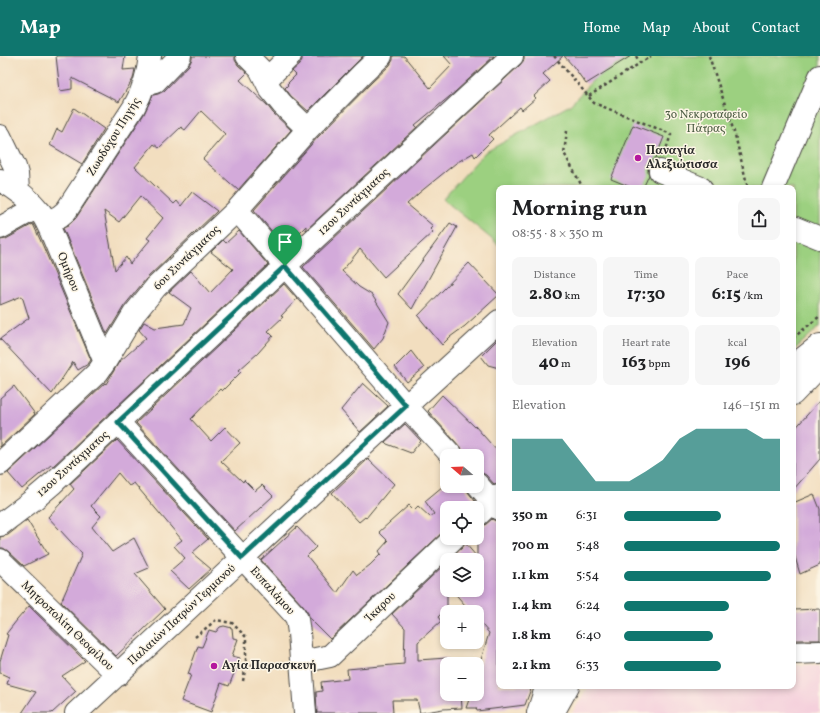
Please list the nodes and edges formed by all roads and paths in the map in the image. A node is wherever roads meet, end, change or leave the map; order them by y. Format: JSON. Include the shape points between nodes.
{"nodes":[{"id":1,"x":150,"y":56,"type":"edge"},
{"id":2,"x":180,"y":56,"type":"edge"},
{"id":3,"x":247,"y":56,"type":"edge"},
{"id":4,"x":290,"y":56,"type":"edge"},
{"id":5,"x":382,"y":56,"type":"edge"},
{"id":6,"x":512,"y":56,"type":"edge"},
{"id":7,"x":554,"y":56,"type":"edge"},
{"id":8,"x":636,"y":56,"type":"edge"},
{"id":9,"x":651,"y":56,"type":"edge"},
{"id":10,"x":709,"y":56,"type":"edge"},
{"id":11,"x":640,"y":63,"type":"junction"},
{"id":12,"x":820,"y":76,"type":"edge"},
{"id":13,"x":266,"y":80,"type":"junction"},
{"id":14,"x":146,"y":81,"type":"junction"},
{"id":15,"x":589,"y":96,"type":"junction"},
{"id":16,"x":308,"y":129,"type":"junction"},
{"id":17,"x":567,"y":131,"type":"dead end"},
{"id":18,"x":0,"y":136,"type":"edge"},
{"id":19,"x":660,"y":171,"type":"joint"},
{"id":20,"x":581,"y":185,"type":"edge"},
{"id":21,"x":694,"y":185,"type":"edge"},
{"id":22,"x":747,"y":185,"type":"edge"},
{"id":23,"x":774,"y":185,"type":"edge"},
{"id":24,"x":9,"y":186,"type":"edge"},
{"id":25,"x":237,"y":210,"type":"junction"},
{"id":26,"x":41,"y":215,"type":"junction"},
{"id":27,"x":0,"y":228,"type":"edge"},
{"id":28,"x":796,"y":228,"type":"edge"},
{"id":29,"x":820,"y":238,"type":"edge"},
{"id":30,"x":285,"y":266,"type":"junction"},
{"id":31,"x":820,"y":316,"type":"edge"},
{"id":32,"x":496,"y":324,"type":"edge"},
{"id":33,"x":796,"y":336,"type":"edge"},
{"id":34,"x":820,"y":345,"type":"edge"},
{"id":35,"x":105,"y":362,"type":"junction"},
{"id":36,"x":796,"y":364,"type":"edge"},
{"id":37,"x":820,"y":366,"type":"edge"},
{"id":38,"x":796,"y":391,"type":"edge"},
{"id":39,"x":406,"y":406,"type":"junction"},
{"id":40,"x":118,"y":422,"type":"junction"},
{"id":41,"x":446,"y":449,"type":"edge"},
{"id":42,"x":0,"y":464,"type":"edge"},
{"id":43,"x":484,"y":490,"type":"edge"},
{"id":44,"x":496,"y":501,"type":"edge"},
{"id":45,"x":496,"y":503,"type":"edge"},
{"id":46,"x":484,"y":511,"type":"edge"},
{"id":47,"x":0,"y":525,"type":"edge"},
{"id":48,"x":447,"y":545,"type":"edge"},
{"id":49,"x":242,"y":558,"type":"junction"},
{"id":50,"x":0,"y":560,"type":"edge"},
{"id":51,"x":195,"y":637,"type":"dead end"},
{"id":52,"x":820,"y":652,"type":"edge"},
{"id":53,"x":796,"y":653,"type":"edge"},
{"id":54,"x":301,"y":662,"type":"junction"},
{"id":55,"x":246,"y":665,"type":"junction"},
{"id":56,"x":118,"y":675,"type":"junction"},
{"id":57,"x":242,"y":681,"type":"dead end"},
{"id":58,"x":546,"y":689,"type":"edge"},
{"id":59,"x":566,"y":689,"type":"edge"},
{"id":60,"x":82,"y":711,"type":"edge"},
{"id":61,"x":305,"y":713,"type":"edge"},
{"id":62,"x":538,"y":713,"type":"edge"},
{"id":63,"x":553,"y":713,"type":"edge"}],
"edges":[{"from":1,"to":14,"type":"street","name":"Ζωοδόχου Πηγής"},
{"from":2,"to":14,"type":"street","via":[[155,82]]},
{"from":3,"to":13,"type":"street","via":[[260,69]]},
{"from":4,"to":13,"type":"street"},
{"from":5,"to":16,"type":"street","name":"6ου Συντάγματος"},
{"from":6,"to":30,"type":"street","name":"12ου Συντάγματος"},
{"from":7,"to":15,"type":"path"},
{"from":8,"to":11,"type":"path"},
{"from":9,"to":11,"type":"path"},
{"from":10,"to":22,"type":"path","via":[[735,135]]},
{"from":11,"to":15,"type":"path"},
{"from":12,"to":23,"type":"street"},
{"from":13,"to":16,"type":"street","via":[[282,104]]},
{"from":14,"to":26,"type":"street","name":"Ζωοδόχου Πηγής","via":[[134,107],[66,211],[60,216]]},
{"from":15,"to":19,"type":"path","via":[[594,103],[671,134]]},
{"from":16,"to":25,"type":"street","name":"6ου Συντάγματος"},
{"from":17,"to":20,"type":"path","via":[[564,153]]},
{"from":18,"to":24,"type":"street","name":"Ομήρου","via":[[17,174]]},
{"from":19,"to":21,"type":"street"},
{"from":24,"to":26,"type":"street","name":"Ομήρου"},
{"from":25,"to":30,"type":"street"},
{"from":25,"to":35,"type":"street","name":"6ου Συντάγματος","via":[[156,287],[134,314]]},
{"from":26,"to":27,"type":"street","name":"Ζωοδόχου Πηγής"},
{"from":26,"to":35,"type":"street","name":"Ομήρου","via":[[55,241]]},
{"from":28,"to":29,"type":"street"},
{"from":30,"to":39,"type":"street"},
{"from":30,"to":40,"type":"street","name":"12ου Συντάγματος"},
{"from":31,"to":33,"type":"path"},
{"from":32,"to":39,"type":"street","name":"Παλαιών Πατρών Γερμανού"},
{"from":34,"to":36,"type":"street"},
{"from":35,"to":42,"type":"street","name":"6ου Συντάγματος","via":[[98,372]]},
{"from":37,"to":38,"type":"street"},
{"from":39,"to":41,"type":"street"},
{"from":39,"to":49,"type":"street","name":"Παλαιών Πατρών Γερμανού"},
{"from":40,"to":47,"type":"street","name":"12ου Συντάγματος","via":[[33,500]]},
{"from":40,"to":49,"type":"street","name":"Ευπαλάμου"},
{"from":43,"to":44,"type":"street"},
{"from":45,"to":46,"type":"street"},
{"from":48,"to":54,"type":"street","name":"Ίκαρου","via":[[330,656]]},
{"from":49,"to":54,"type":"street","name":"Ευπαλάμου","via":[[294,614],[299,634]]},
{"from":49,"to":56,"type":"street","name":"Παλαιών Πατρών Γερμανού"},
{"from":50,"to":56,"type":"street","name":"Μητροπολίτη Θεοφίλου"},
{"from":51,"to":55,"type":"path","via":[[216,620],[232,623],[246,636]]},
{"from":52,"to":53,"type":"street"},
{"from":54,"to":55,"type":"path"},
{"from":54,"to":61,"type":"street","name":"Ευπαλάμου"},
{"from":55,"to":57,"type":"path"},
{"from":56,"to":60,"type":"street","name":"Παλαιών Πατρών Γερμανού"},
{"from":58,"to":62,"type":"street"},
{"from":59,"to":63,"type":"street"}]}
